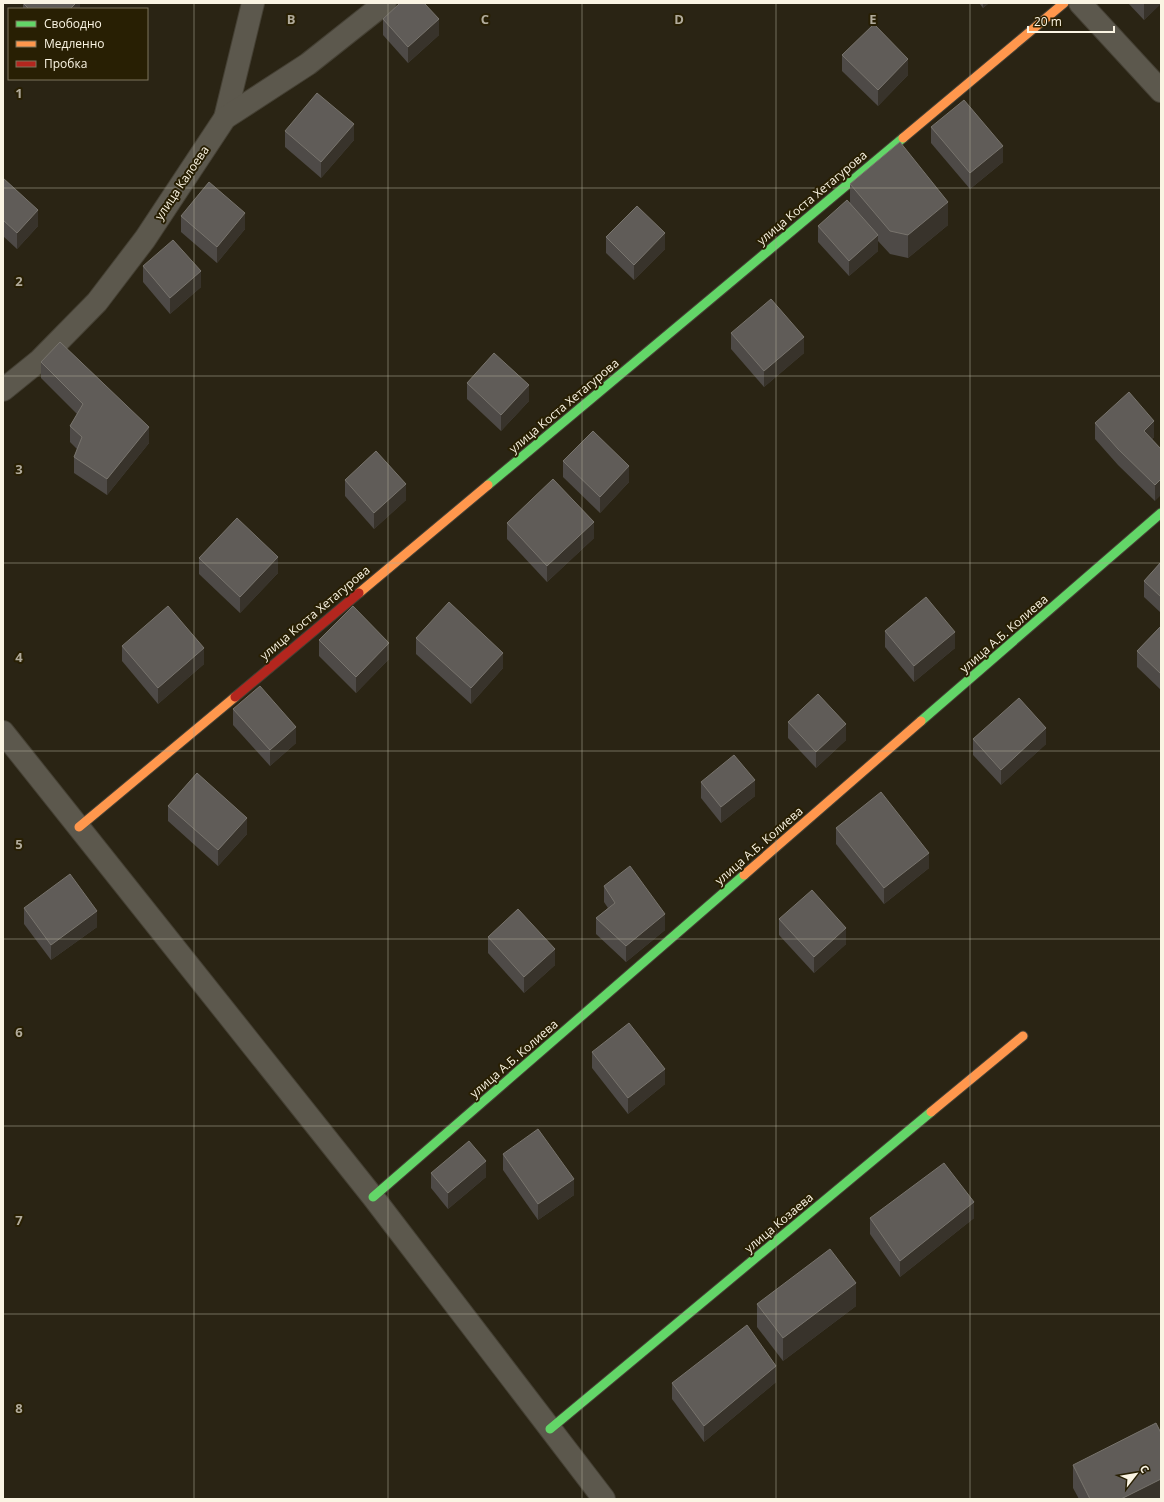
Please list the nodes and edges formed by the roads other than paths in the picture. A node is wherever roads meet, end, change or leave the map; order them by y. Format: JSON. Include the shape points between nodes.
{"nodes":[{"id":1,"x":253,"y":3,"type":"edge"},
{"id":2,"x":385,"y":3,"type":"edge"},
{"id":3,"x":1064,"y":3,"type":"edge"},
{"id":4,"x":1080,"y":3,"type":"edge"},
{"id":5,"x":1161,"y":91,"type":"edge"},
{"id":6,"x":225,"y":118,"type":"junction"},
{"id":7,"x":3,"y":390,"type":"edge"},
{"id":8,"x":1161,"y":513,"type":"edge"},
{"id":9,"x":3,"y":732,"type":"edge"},
{"id":10,"x":79,"y":827,"type":"junction"},
{"id":11,"x":1023,"y":1036,"type":"dead end"},
{"id":12,"x":373,"y":1198,"type":"junction"},
{"id":13,"x":550,"y":1429,"type":"junction"},
{"id":14,"x":604,"y":1499,"type":"edge"}],
"edges":[{"from":1,"to":6,"type":"street"},
{"from":2,"to":6,"type":"street","name":"улица Калоева","via":[[308,64]]},
{"from":3,"to":10,"type":"street","name":"улица Коста Хетагурова"},
{"from":4,"to":5,"type":"street"},
{"from":6,"to":7,"type":"street","name":"улица Калоева","via":[[144,239],[97,302],[40,360]]},
{"from":8,"to":12,"type":"street","name":"улица А.Б. Колиева"},
{"from":9,"to":10,"type":"street"},
{"from":10,"to":12,"type":"street"},
{"from":11,"to":13,"type":"street","name":"улица Козаева"},
{"from":12,"to":13,"type":"street"},
{"from":13,"to":14,"type":"street"}]}
